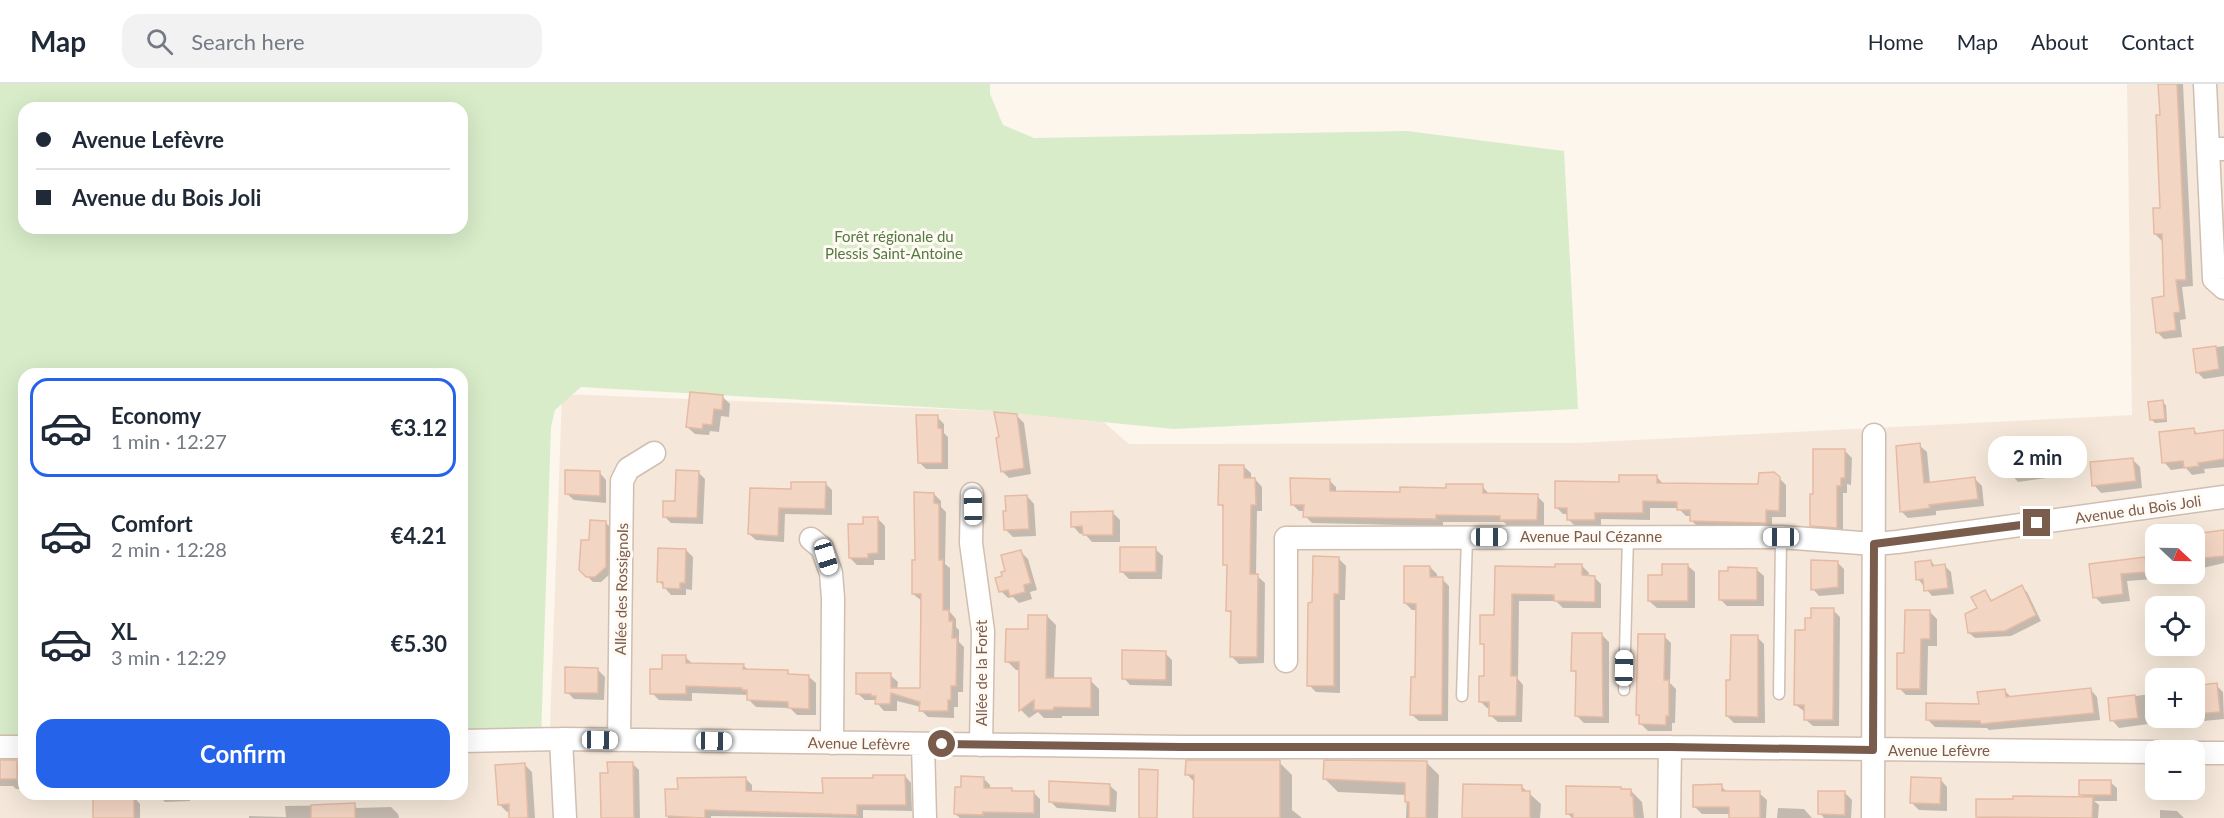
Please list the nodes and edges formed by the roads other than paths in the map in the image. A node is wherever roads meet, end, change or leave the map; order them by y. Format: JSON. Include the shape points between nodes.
{"nodes":[{"id":1,"x":2205,"y":84,"type":"edge"},
{"id":2,"x":2216,"y":149,"type":"edge"},
{"id":3,"x":2224,"y":288,"type":"edge"},
{"id":4,"x":1874,"y":435,"type":"dead end"},
{"id":5,"x":654,"y":453,"type":"dead end"},
{"id":6,"x":972,"y":494,"type":"dead end"},
{"id":7,"x":2224,"y":497,"type":"edge"},
{"id":8,"x":1628,"y":536,"type":"junction"},
{"id":9,"x":1467,"y":537,"type":"junction"},
{"id":10,"x":1781,"y":537,"type":"junction"},
{"id":11,"x":811,"y":539,"type":"dead end"},
{"id":12,"x":1874,"y":544,"type":"junction"},
{"id":13,"x":1286,"y":661,"type":"dead end"},
{"id":14,"x":1624,"y":690,"type":"dead end"},
{"id":15,"x":1779,"y":694,"type":"dead end"},
{"id":16,"x":1462,"y":696,"type":"dead end"},
{"id":17,"x":561,"y":739,"type":"junction"},
{"id":18,"x":619,"y":740,"type":"junction"},
{"id":19,"x":468,"y":741,"type":"edge"},
{"id":20,"x":832,"y":743,"type":"junction"},
{"id":21,"x":923,"y":744,"type":"junction"},
{"id":22,"x":981,"y":745,"type":"junction"},
{"id":23,"x":0,"y":747,"type":"edge"},
{"id":24,"x":18,"y":747,"type":"edge"},
{"id":25,"x":1670,"y":747,"type":"junction"},
{"id":26,"x":1873,"y":750,"type":"junction"},
{"id":27,"x":2145,"y":752,"type":"edge"},
{"id":28,"x":2205,"y":753,"type":"edge"},
{"id":29,"x":2224,"y":753,"type":"edge"},
{"id":30,"x":566,"y":818,"type":"edge"},
{"id":31,"x":925,"y":818,"type":"edge"},
{"id":32,"x":1669,"y":818,"type":"edge"},
{"id":33,"x":1873,"y":818,"type":"edge"}],
"edges":[{"from":1,"to":2,"type":"street"},
{"from":2,"to":3,"type":"street","via":[[2214,279]]},
{"from":4,"to":12,"type":"street"},
{"from":5,"to":18,"type":"street","name":"Allée des Rossignols","via":[[628,469],[622,481]]},
{"from":6,"to":22,"type":"street","name":"Allée de la Forêt","via":[[971,543],[983,631]]},
{"from":7,"to":12,"type":"street","name":"Avenue du Bois Joli"},
{"from":8,"to":9,"type":"street","name":"Avenue Paul Cézanne"},
{"from":8,"to":10,"type":"street","name":"Avenue Paul Cézanne"},
{"from":8,"to":14,"type":"lane"},
{"from":9,"to":13,"type":"street","name":"Avenue Paul Cézanne","via":[[1286,538]]},
{"from":9,"to":16,"type":"lane"},
{"from":10,"to":12,"type":"street","name":"Avenue Paul Cézanne"},
{"from":10,"to":15,"type":"lane"},
{"from":11,"to":20,"type":"street","via":[[822,548],[831,573]]},
{"from":12,"to":26,"type":"street"},
{"from":17,"to":18,"type":"street","name":"Avenue Lefèvre"},
{"from":17,"to":19,"type":"street","name":"Avenue Lefèvre"},
{"from":17,"to":30,"type":"street"},
{"from":18,"to":20,"type":"street","name":"Avenue Lefèvre"},
{"from":20,"to":21,"type":"street","name":"Avenue Lefèvre"},
{"from":21,"to":22,"type":"street","name":"Avenue Lefèvre"},
{"from":21,"to":31,"type":"street"},
{"from":22,"to":25,"type":"street","name":"Avenue Lefèvre"},
{"from":23,"to":24,"type":"street"},
{"from":25,"to":26,"type":"street","name":"Avenue Lefèvre"},
{"from":25,"to":32,"type":"street"},
{"from":26,"to":27,"type":"street","name":"Avenue Lefèvre"},
{"from":26,"to":33,"type":"street"},
{"from":28,"to":29,"type":"street"}]}
